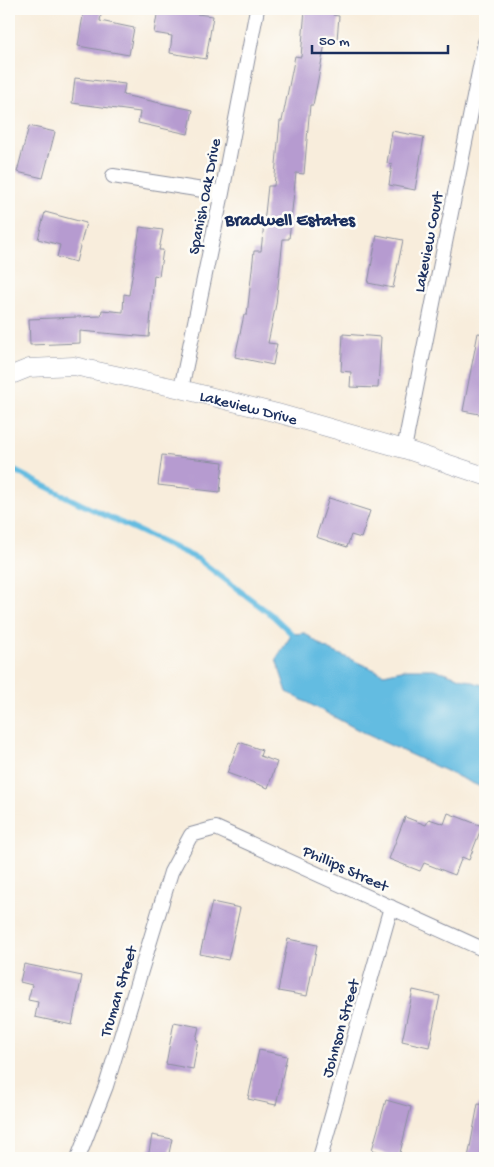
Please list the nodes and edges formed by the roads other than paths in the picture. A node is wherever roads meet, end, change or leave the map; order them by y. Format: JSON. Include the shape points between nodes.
{"nodes":[{"id":1,"x":257,"y":9,"type":"edge"},
{"id":2,"x":485,"y":42,"type":"edge"},
{"id":3,"x":113,"y":176,"type":"dead end"},
{"id":4,"x":222,"y":193,"type":"junction"},
{"id":5,"x":9,"y":376,"type":"edge"},
{"id":6,"x":181,"y":389,"type":"junction"},
{"id":7,"x":404,"y":449,"type":"junction"},
{"id":8,"x":485,"y":476,"type":"edge"},
{"id":9,"x":191,"y":836,"type":"joint"},
{"id":10,"x":391,"y":907,"type":"junction"},
{"id":11,"x":485,"y":950,"type":"edge"},
{"id":12,"x":78,"y":1158,"type":"edge"},
{"id":13,"x":320,"y":1158,"type":"edge"}],
"edges":[{"from":1,"to":4,"type":"street","name":"Spanish Oak Drive"},
{"from":2,"to":7,"type":"street","name":"Lakeview Court"},
{"from":3,"to":4,"type":"street"},
{"from":4,"to":6,"type":"street","name":"Spanish Oak Drive"},
{"from":5,"to":6,"type":"street","name":"Lakeview Drive","via":[[30,368],[74,366]]},
{"from":6,"to":7,"type":"street","name":"Lakeview Drive"},
{"from":7,"to":8,"type":"street","name":"Lakeview Drive"},
{"from":9,"to":10,"type":"street","name":"Phillips Street","via":[[216,828]]},
{"from":9,"to":12,"type":"street","name":"Truman Street","via":[[170,872],[106,1086]]},
{"from":10,"to":11,"type":"street","name":"Phillips Street"},
{"from":10,"to":13,"type":"street","name":"Johnson Street"}]}
